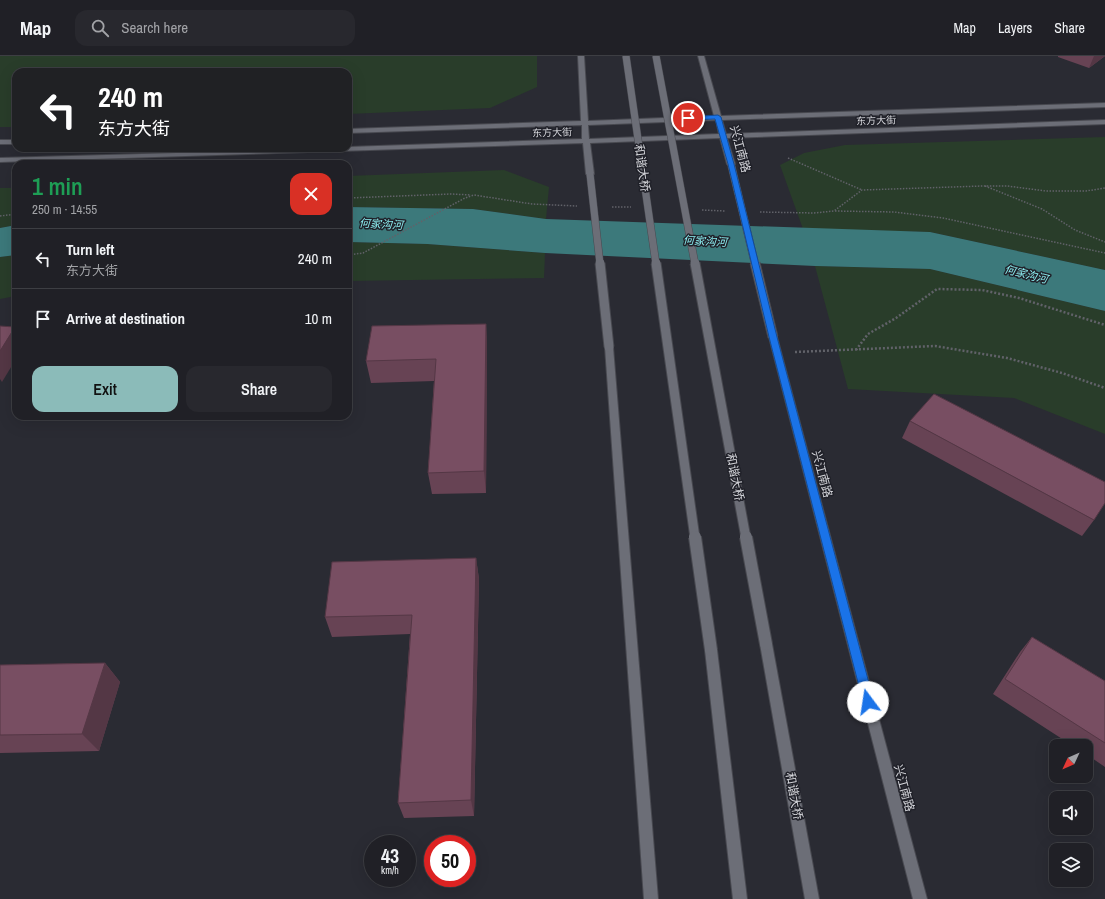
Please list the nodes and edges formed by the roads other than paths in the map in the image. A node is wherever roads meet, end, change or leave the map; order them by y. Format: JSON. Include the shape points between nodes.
{"nodes":[{"id":1,"x":581,"y":56,"type":"edge"},
{"id":2,"x":626,"y":56,"type":"edge"},
{"id":3,"x":656,"y":56,"type":"edge"},
{"id":4,"x":701,"y":56,"type":"edge"},
{"id":5,"x":1105,"y":105,"type":"edge"},
{"id":6,"x":718,"y":117,"type":"junction"},
{"id":7,"x":1105,"y":122,"type":"edge"},
{"id":8,"x":586,"y":123,"type":"junction"},
{"id":9,"x":352,"y":131,"type":"edge"},
{"id":10,"x":723,"y":136,"type":"junction"},
{"id":11,"x":586,"y":141,"type":"junction"},
{"id":12,"x":0,"y":142,"type":"edge"},
{"id":13,"x":12,"y":142,"type":"edge"},
{"id":14,"x":352,"y":149,"type":"edge"},
{"id":15,"x":247,"y":152,"type":"edge"},
{"id":16,"x":0,"y":160,"type":"edge"},
{"id":17,"x":651,"y":899,"type":"edge"},
{"id":18,"x":740,"y":899,"type":"edge"},
{"id":19,"x":812,"y":899,"type":"edge"},
{"id":20,"x":920,"y":899,"type":"edge"}],
"edges":[{"from":1,"to":8,"type":"main road"},
{"from":2,"to":18,"type":"main road","name":"和谐大桥","bridge":true,"via":[[711,650]]},
{"from":3,"to":19,"type":"main road","name":"和谐大桥","bridge":true},
{"from":4,"to":6,"type":"main road","name":"兴江南路"},
{"from":5,"to":6,"type":"main road","name":"东方大街"},
{"from":6,"to":8,"type":"main road","name":"东方大街"},
{"from":6,"to":10,"type":"main road","name":"兴江南路"},
{"from":7,"to":10,"type":"main road","name":"东方大街"},
{"from":8,"to":9,"type":"main road","name":"东方大街"},
{"from":8,"to":11,"type":"main road"},
{"from":10,"to":11,"type":"main road","name":"东方大街"},
{"from":10,"to":20,"type":"main road","name":"兴江南路","bridge":true},
{"from":11,"to":14,"type":"main road","name":"东方大街"},
{"from":11,"to":17,"type":"main road","bridge":true,"via":[[609,347]]},
{"from":12,"to":13,"type":"main road"},
{"from":15,"to":16,"type":"main road","name":"东方大街"}]}
